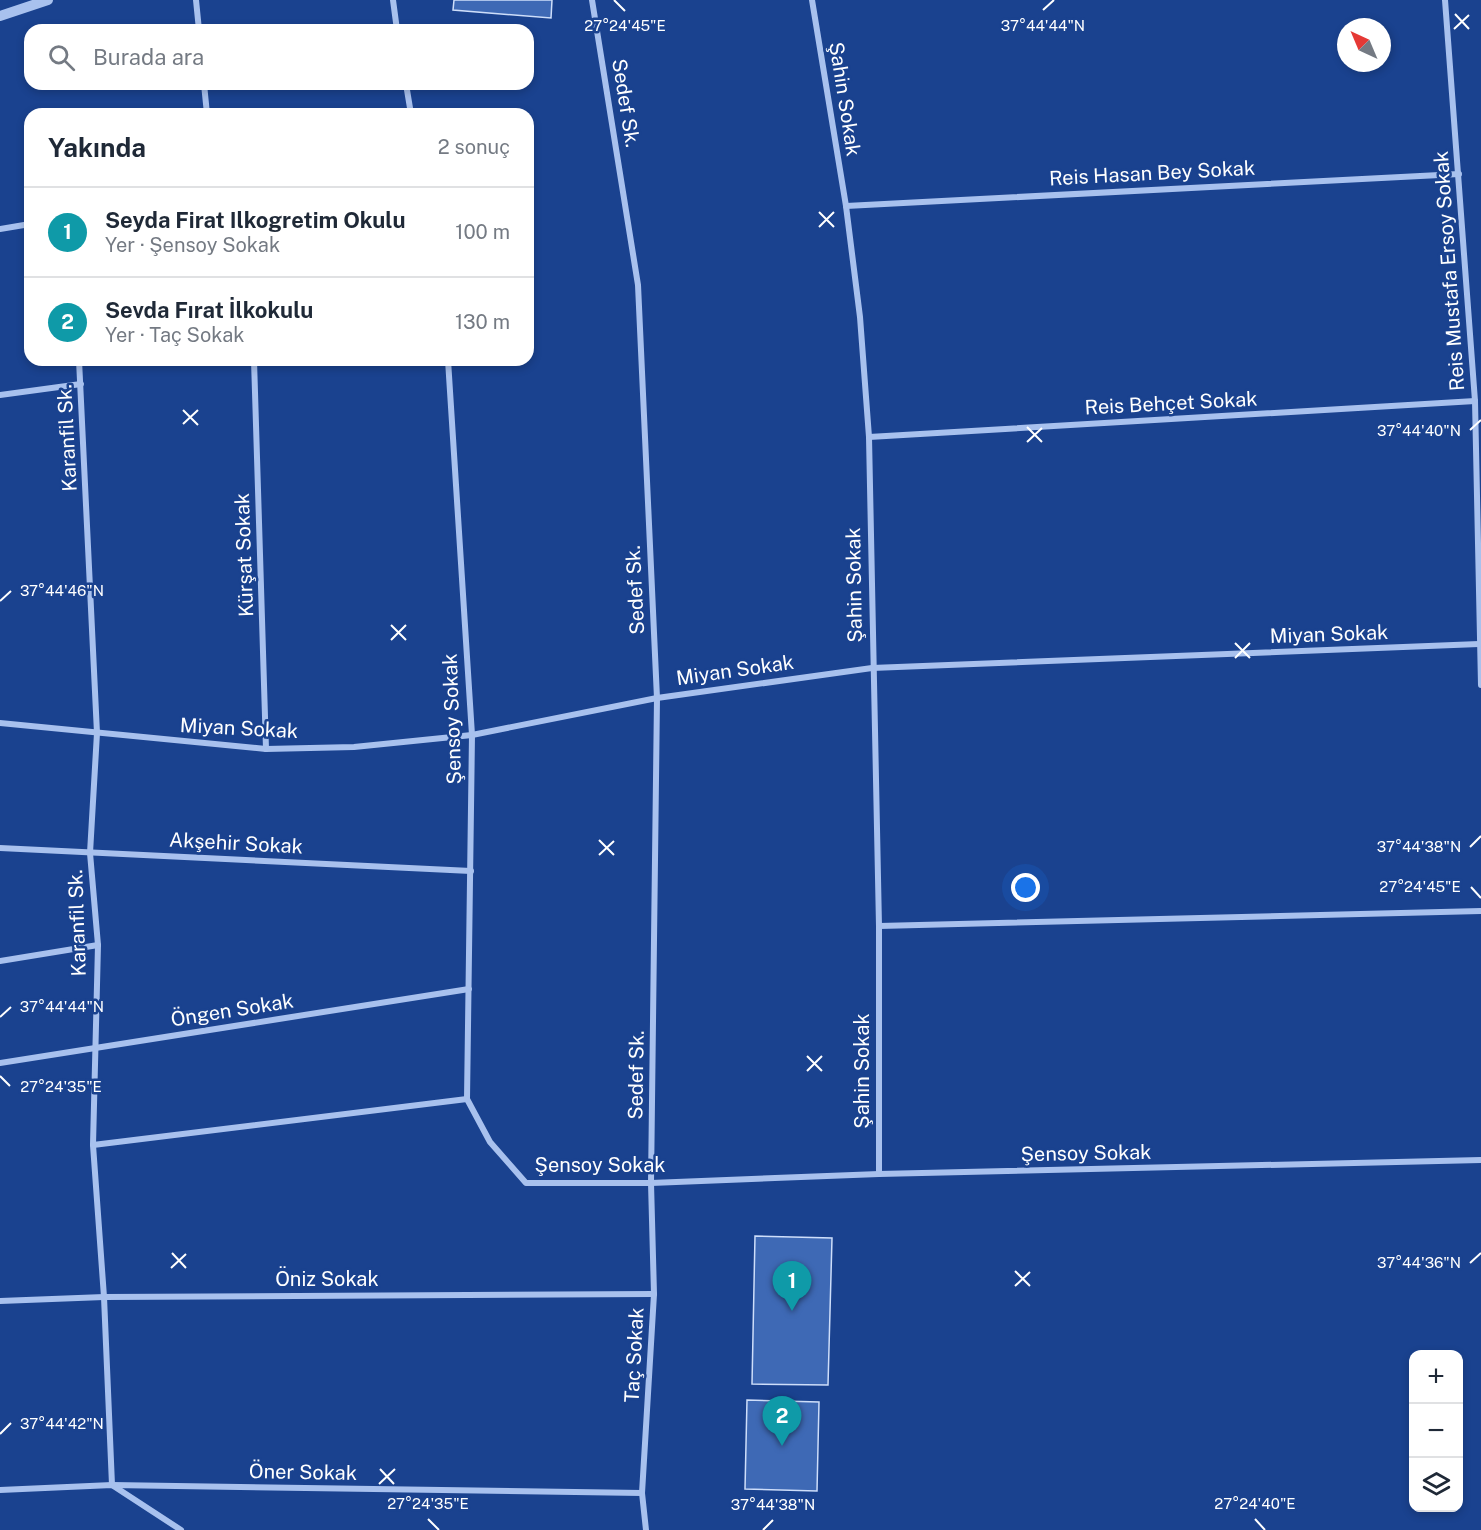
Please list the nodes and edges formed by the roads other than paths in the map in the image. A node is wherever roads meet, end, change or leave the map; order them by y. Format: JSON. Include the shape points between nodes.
{"nodes":[{"id":1,"x":48,"y":0,"type":"edge"},
{"id":2,"x":196,"y":0,"type":"edge"},
{"id":3,"x":393,"y":0,"type":"edge"},
{"id":4,"x":592,"y":0,"type":"edge"},
{"id":5,"x":812,"y":0,"type":"edge"},
{"id":6,"x":1445,"y":0,"type":"edge"},
{"id":7,"x":0,"y":16,"type":"edge"},
{"id":8,"x":198,"y":24,"type":"edge"},
{"id":9,"x":397,"y":24,"type":"edge"},
{"id":10,"x":205,"y":90,"type":"edge"},
{"id":11,"x":407,"y":90,"type":"edge"},
{"id":12,"x":206,"y":108,"type":"edge"},
{"id":13,"x":410,"y":108,"type":"edge"},
{"id":14,"x":1459,"y":174,"type":"junction"},
{"id":15,"x":846,"y":206,"type":"junction"},
{"id":16,"x":24,"y":225,"type":"edge"},
{"id":17,"x":0,"y":229,"type":"edge"},
{"id":18,"x":80,"y":366,"type":"edge"},
{"id":19,"x":254,"y":366,"type":"edge"},
{"id":20,"x":448,"y":366,"type":"edge"},
{"id":21,"x":81,"y":384,"type":"junction"},
{"id":22,"x":0,"y":395,"type":"edge"},
{"id":23,"x":1474,"y":401,"type":"junction"},
{"id":24,"x":869,"y":437,"type":"junction"},
{"id":25,"x":1479,"y":644,"type":"junction"},
{"id":26,"x":872,"y":668,"type":"junction"},
{"id":27,"x":1481,"y":685,"type":"edge"},
{"id":28,"x":657,"y":698,"type":"junction"},
{"id":29,"x":0,"y":723,"type":"edge"},
{"id":30,"x":97,"y":733,"type":"junction"},
{"id":31,"x":472,"y":735,"type":"junction"},
{"id":32,"x":266,"y":749,"type":"junction"},
{"id":33,"x":0,"y":848,"type":"edge"},
{"id":34,"x":90,"y":853,"type":"junction"},
{"id":35,"x":471,"y":871,"type":"junction"},
{"id":36,"x":1481,"y":911,"type":"edge"},
{"id":37,"x":879,"y":926,"type":"junction"},
{"id":38,"x":98,"y":945,"type":"junction"},
{"id":39,"x":0,"y":961,"type":"edge"},
{"id":40,"x":469,"y":989,"type":"junction"},
{"id":41,"x":94,"y":1048,"type":"junction"},
{"id":42,"x":0,"y":1063,"type":"edge"},
{"id":43,"x":467,"y":1099,"type":"junction"},
{"id":44,"x":93,"y":1145,"type":"junction"},
{"id":45,"x":1481,"y":1160,"type":"edge"},
{"id":46,"x":879,"y":1174,"type":"junction"},
{"id":47,"x":651,"y":1183,"type":"junction"},
{"id":48,"x":654,"y":1294,"type":"junction"},
{"id":49,"x":104,"y":1297,"type":"junction"},
{"id":50,"x":0,"y":1301,"type":"edge"},
{"id":51,"x":112,"y":1485,"type":"junction"},
{"id":52,"x":0,"y":1490,"type":"edge"},
{"id":53,"x":642,"y":1493,"type":"junction"},
{"id":54,"x":181,"y":1530,"type":"edge"},
{"id":55,"x":646,"y":1530,"type":"edge"}],
"edges":[{"from":1,"to":7,"type":"street"},
{"from":2,"to":8,"type":"street"},
{"from":3,"to":9,"type":"street"},
{"from":4,"to":28,"type":"street","name":"Sedef Sk.","via":[[638,285]]},
{"from":5,"to":15,"type":"street","name":"Şahin Sokak"},
{"from":6,"to":14,"type":"street","name":"Reis Mustafa Ersoy Sokak"},
{"from":10,"to":12,"type":"street"},
{"from":11,"to":13,"type":"street"},
{"from":14,"to":15,"type":"street","name":"Reis Hasan Bey Sokak"},
{"from":14,"to":23,"type":"street","name":"Reis Mustafa Ersoy Sokak"},
{"from":15,"to":24,"type":"street","name":"Şahin Sokak"},
{"from":16,"to":17,"type":"street"},
{"from":18,"to":21,"type":"street","name":"Karanfil Sk."},
{"from":19,"to":32,"type":"street","name":"Kürşat Sokak"},
{"from":20,"to":31,"type":"street","name":"Şensoy Sokak"},
{"from":21,"to":22,"type":"street"},
{"from":21,"to":30,"type":"street","name":"Karanfil Sk."},
{"from":23,"to":24,"type":"street","name":"Reis Behçet Sokak"},
{"from":23,"to":25,"type":"street","name":"Reis Mustafa Ersoy Sokak"},
{"from":24,"to":26,"type":"street","name":"Şahin Sokak"},
{"from":25,"to":26,"type":"street","name":"Miyan Sokak"},
{"from":25,"to":27,"type":"street","name":"Reis Mustafa Ersoy Sokak"},
{"from":26,"to":28,"type":"street","name":"Miyan Sokak"},
{"from":26,"to":37,"type":"street","name":"Şahin Sokak"},
{"from":28,"to":31,"type":"street","name":"Miyan Sokak"},
{"from":28,"to":47,"type":"street","name":"Sedef Sk."},
{"from":29,"to":30,"type":"street","name":"Miyan Sokak"},
{"from":30,"to":32,"type":"street","name":"Miyan Sokak"},
{"from":30,"to":34,"type":"street","name":"Karanfil Sk."},
{"from":31,"to":32,"type":"street","name":"Miyan Sokak","via":[[354,747]]},
{"from":31,"to":35,"type":"street","name":"Şensoy Sokak"},
{"from":33,"to":34,"type":"street","name":"Akşehir Sokak"},
{"from":34,"to":35,"type":"street","name":"Akşehir Sokak"},
{"from":34,"to":38,"type":"street","name":"Karanfil Sk."},
{"from":35,"to":40,"type":"street","name":"Şensoy Sokak"},
{"from":36,"to":37,"type":"street"},
{"from":37,"to":46,"type":"street","name":"Şahin Sokak"},
{"from":38,"to":39,"type":"street"},
{"from":38,"to":41,"type":"street","name":"Karanfil Sk."},
{"from":40,"to":41,"type":"street","name":"Öngen Sokak"},
{"from":40,"to":43,"type":"street","name":"Şensoy Sokak"},
{"from":41,"to":42,"type":"street","name":"Öngen Sokak"},
{"from":41,"to":44,"type":"street","name":"Karanfil Sk."},
{"from":43,"to":44,"type":"street"},
{"from":43,"to":47,"type":"street","name":"Şensoy Sokak","via":[[490,1142],[526,1183]]},
{"from":44,"to":49,"type":"street","name":"Karanfil Sk."},
{"from":45,"to":46,"type":"street","name":"Şensoy Sokak"},
{"from":46,"to":47,"type":"street","name":"Şensoy Sokak"},
{"from":47,"to":48,"type":"street","name":"Taç Sokak"},
{"from":48,"to":49,"type":"street","name":"Öniz Sokak"},
{"from":48,"to":53,"type":"street","name":"Taç Sokak"},
{"from":49,"to":50,"type":"street","name":"Öniz Sokak"},
{"from":49,"to":51,"type":"street","name":"Karanfil Sk."},
{"from":51,"to":52,"type":"street","name":"Öner Sokak"},
{"from":51,"to":53,"type":"street","name":"Öner Sokak"},
{"from":51,"to":54,"type":"street"},
{"from":53,"to":55,"type":"street","name":"Taç Sokak"}]}
